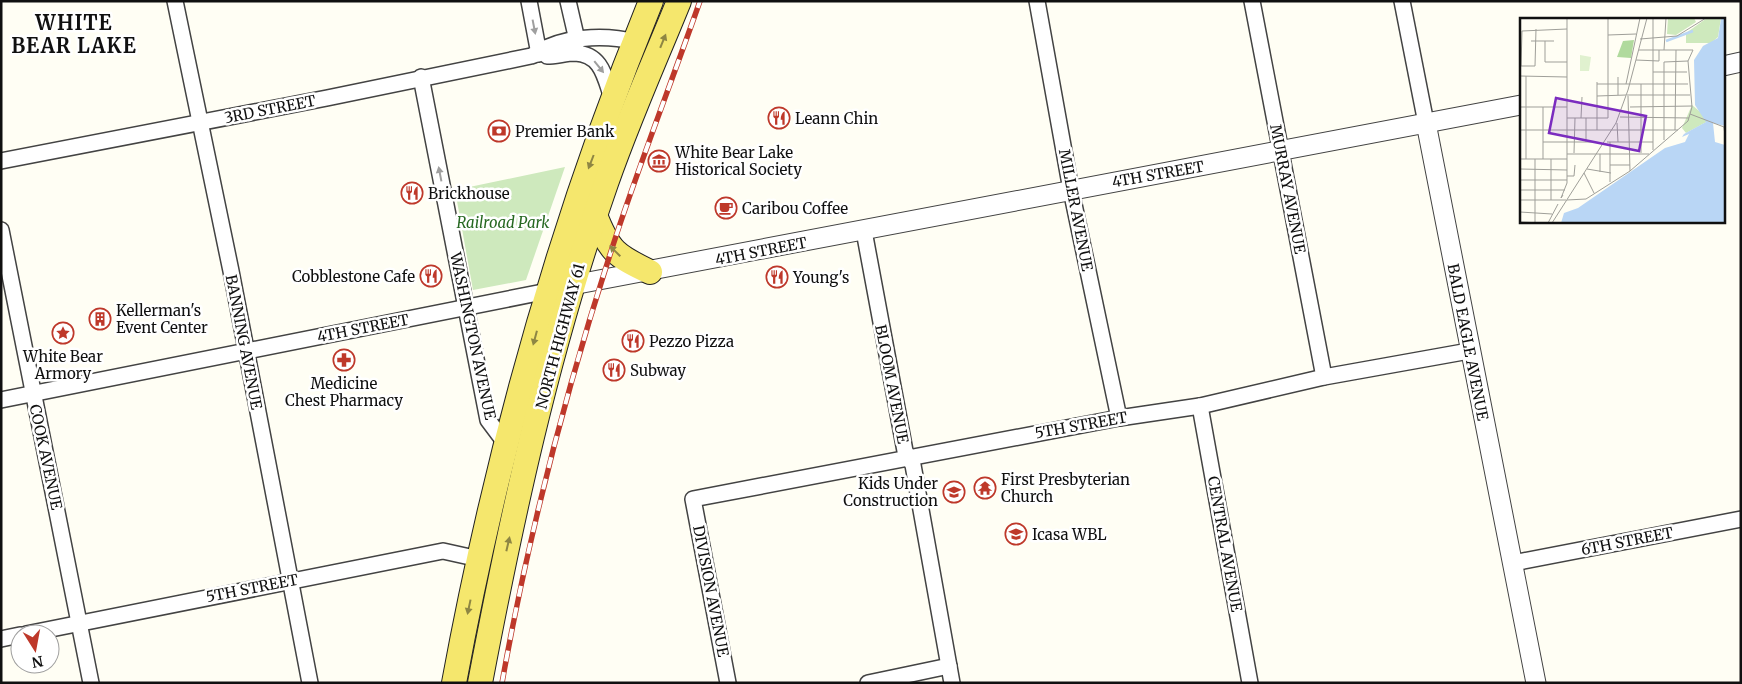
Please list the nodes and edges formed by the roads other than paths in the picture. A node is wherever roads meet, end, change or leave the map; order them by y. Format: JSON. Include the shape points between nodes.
{"nodes":[{"id":1,"x":175,"y":1,"type":"edge"},
{"id":2,"x":529,"y":1,"type":"edge"},
{"id":3,"x":568,"y":1,"type":"edge"},
{"id":4,"x":651,"y":1,"type":"edge"},
{"id":5,"x":679,"y":1,"type":"edge"},
{"id":6,"x":1038,"y":1,"type":"edge"},
{"id":7,"x":1252,"y":1,"type":"edge"},
{"id":8,"x":1402,"y":1,"type":"edge"},
{"id":9,"x":634,"y":42,"type":"junction"},
{"id":10,"x":576,"y":47,"type":"junction"},
{"id":11,"x":539,"y":54,"type":"junction"},
{"id":12,"x":1741,"y":62,"type":"edge"},
{"id":13,"x":1724,"y":66,"type":"edge"},
{"id":14,"x":421,"y":77,"type":"junction"},
{"id":15,"x":648,"y":80,"type":"junction"},
{"id":16,"x":613,"y":102,"type":"junction"},
{"id":17,"x":1520,"y":105,"type":"edge"},
{"id":18,"x":201,"y":122,"type":"junction"},
{"id":19,"x":1426,"y":123,"type":"junction"},
{"id":20,"x":1282,"y":152,"type":"junction"},
{"id":21,"x":1,"y":161,"type":"edge"},
{"id":22,"x":1071,"y":190,"type":"junction"},
{"id":23,"x":595,"y":215,"type":"junction"},
{"id":24,"x":1,"y":230,"type":"edge"},
{"id":25,"x":864,"y":231,"type":"junction"},
{"id":26,"x":650,"y":272,"type":"junction"},
{"id":27,"x":573,"y":285,"type":"junction"},
{"id":28,"x":548,"y":290,"type":"junction"},
{"id":29,"x":465,"y":308,"type":"junction"},
{"id":30,"x":1469,"y":351,"type":"junction"},
{"id":31,"x":245,"y":352,"type":"junction"},
{"id":32,"x":1324,"y":377,"type":"junction"},
{"id":33,"x":33,"y":394,"type":"junction"},
{"id":34,"x":1,"y":400,"type":"edge"},
{"id":35,"x":1200,"y":406,"type":"junction"},
{"id":36,"x":1119,"y":418,"type":"junction"},
{"id":37,"x":506,"y":444,"type":"junction"},
{"id":38,"x":909,"y":458,"type":"junction"},
{"id":39,"x":693,"y":499,"type":"joint"},
{"id":40,"x":1741,"y":519,"type":"edge"},
{"id":41,"x":479,"y":559,"type":"junction"},
{"id":42,"x":1513,"y":563,"type":"junction"},
{"id":43,"x":290,"y":581,"type":"junction"},
{"id":44,"x":498,"y":592,"type":"junction"},
{"id":45,"x":80,"y":624,"type":"junction"},
{"id":46,"x":60,"y":628,"type":"edge"},
{"id":47,"x":949,"y":666,"type":"junction"},
{"id":48,"x":91,"y":683,"type":"edge"},
{"id":49,"x":310,"y":683,"type":"edge"},
{"id":50,"x":454,"y":683,"type":"edge"},
{"id":51,"x":480,"y":683,"type":"edge"},
{"id":52,"x":728,"y":683,"type":"edge"},
{"id":53,"x":868,"y":683,"type":"edge"},
{"id":54,"x":952,"y":683,"type":"edge"},
{"id":55,"x":1250,"y":683,"type":"edge"},
{"id":56,"x":1536,"y":683,"type":"edge"}],
"edges":[{"from":1,"to":18,"type":"street","name":"BANNING AVENUE"},
{"from":2,"to":11,"type":"street","one_way":true},
{"from":3,"to":10,"type":"street"},
{"from":4,"to":9,"type":"main road","name":"NORTH HIGHWAY 61"},
{"from":15,"to":5,"type":"main road","name":"NORTH HIGHWAY 61","one_way":true},
{"from":6,"to":22,"type":"street","name":"MILLER AVENUE"},
{"from":7,"to":20,"type":"street","name":"MURRAY AVENUE"},
{"from":8,"to":19,"type":"street","name":"BALD EAGLE AVENUE"},
{"from":9,"to":10,"type":"street","name":"3RD STREET","via":[[617,37],[595,37]]},
{"from":9,"to":15,"type":"main road"},
{"from":9,"to":16,"type":"main road","name":"NORTH HIGHWAY 61"},
{"from":10,"to":11,"type":"street","name":"3RD STREET","via":[[548,47]]},
{"from":10,"to":16,"type":"street","one_way":true,"via":[[599,64]]},
{"from":11,"to":14,"type":"street","name":"3RD STREET"},
{"from":12,"to":13,"type":"street"},
{"from":14,"to":18,"type":"street","name":"3RD STREET"},
{"from":29,"to":14,"type":"street","name":"WASHINGTON AVENUE","one_way":true},
{"from":15,"to":23,"type":"main road","name":"NORTH HIGHWAY 61"},
{"from":16,"to":28,"type":"main road","name":"NORTH HIGHWAY 61","one_way":true},
{"from":17,"to":19,"type":"street","name":"4TH STREET"},
{"from":18,"to":21,"type":"street","name":"3RD STREET"},
{"from":18,"to":31,"type":"street","name":"BANNING AVENUE"},
{"from":19,"to":20,"type":"street","name":"4TH STREET"},
{"from":19,"to":30,"type":"street","name":"BALD EAGLE AVENUE"},
{"from":20,"to":22,"type":"street","name":"4TH STREET"},
{"from":20,"to":32,"type":"street","name":"MURRAY AVENUE"},
{"from":22,"to":25,"type":"street","name":"4TH STREET"},
{"from":22,"to":36,"type":"street","name":"MILLER AVENUE"},
{"from":26,"to":23,"type":"main road","one_way":true,"via":[[617,254],[605,240]]},
{"from":23,"to":27,"type":"main road","name":"NORTH HIGHWAY 61"},
{"from":24,"to":33,"type":"street","name":"COOK AVENUE"},
{"from":25,"to":26,"type":"street","name":"4TH STREET"},
{"from":25,"to":38,"type":"street","name":"BLOOM AVENUE","via":[[905,451]]},
{"from":26,"to":27,"type":"street","name":"4TH STREET"},
{"from":27,"to":28,"type":"street","name":"4TH STREET"},
{"from":44,"to":27,"type":"main road","name":"NORTH HIGHWAY 61","one_way":true,"via":[[534,429]]},
{"from":28,"to":29,"type":"street","name":"4TH STREET"},
{"from":28,"to":37,"type":"main road","name":"NORTH HIGHWAY 61","one_way":true},
{"from":29,"to":31,"type":"street","name":"4TH STREET"},
{"from":29,"to":37,"type":"street","name":"WASHINGTON AVENUE","via":[[488,420]]},
{"from":30,"to":32,"type":"street","name":"5TH STREET"},
{"from":30,"to":42,"type":"street","name":"BALD EAGLE AVENUE"},
{"from":31,"to":33,"type":"street","name":"4TH STREET"},
{"from":31,"to":43,"type":"street","name":"BANNING AVENUE"},
{"from":32,"to":35,"type":"street","name":"5TH STREET"},
{"from":33,"to":34,"type":"street","name":"4TH STREET"},
{"from":33,"to":45,"type":"street","name":"COOK AVENUE"},
{"from":35,"to":36,"type":"street","name":"5TH STREET"},
{"from":35,"to":55,"type":"street","name":"CENTRAL AVENUE"},
{"from":36,"to":38,"type":"street","name":"5TH STREET"},
{"from":37,"to":41,"type":"main road","name":"NORTH HIGHWAY 61"},
{"from":38,"to":39,"type":"street","name":"5TH STREET"},
{"from":38,"to":47,"type":"street","name":"BLOOM AVENUE","via":[[913,465]]},
{"from":39,"to":52,"type":"street","name":"DIVISION AVENUE"},
{"from":40,"to":42,"type":"street","name":"6TH STREET"},
{"from":41,"to":43,"type":"street","name":"5TH STREET","via":[[443,551]]},
{"from":41,"to":44,"type":"main road","via":[[489,564],[494,572]]},
{"from":41,"to":50,"type":"main road","name":"NORTH HIGHWAY 61","one_way":true},
{"from":42,"to":56,"type":"street","name":"BALD EAGLE AVENUE"},
{"from":43,"to":45,"type":"street","name":"5TH STREET"},
{"from":43,"to":49,"type":"street","name":"BANNING AVENUE"},
{"from":44,"to":51,"type":"main road","name":"NORTH HIGHWAY 61"},
{"from":45,"to":46,"type":"street","name":"5TH STREET"},
{"from":45,"to":48,"type":"street","name":"COOK AVENUE"},
{"from":47,"to":53,"type":"street"},
{"from":47,"to":54,"type":"street","name":"BLOOM AVENUE"}]}
